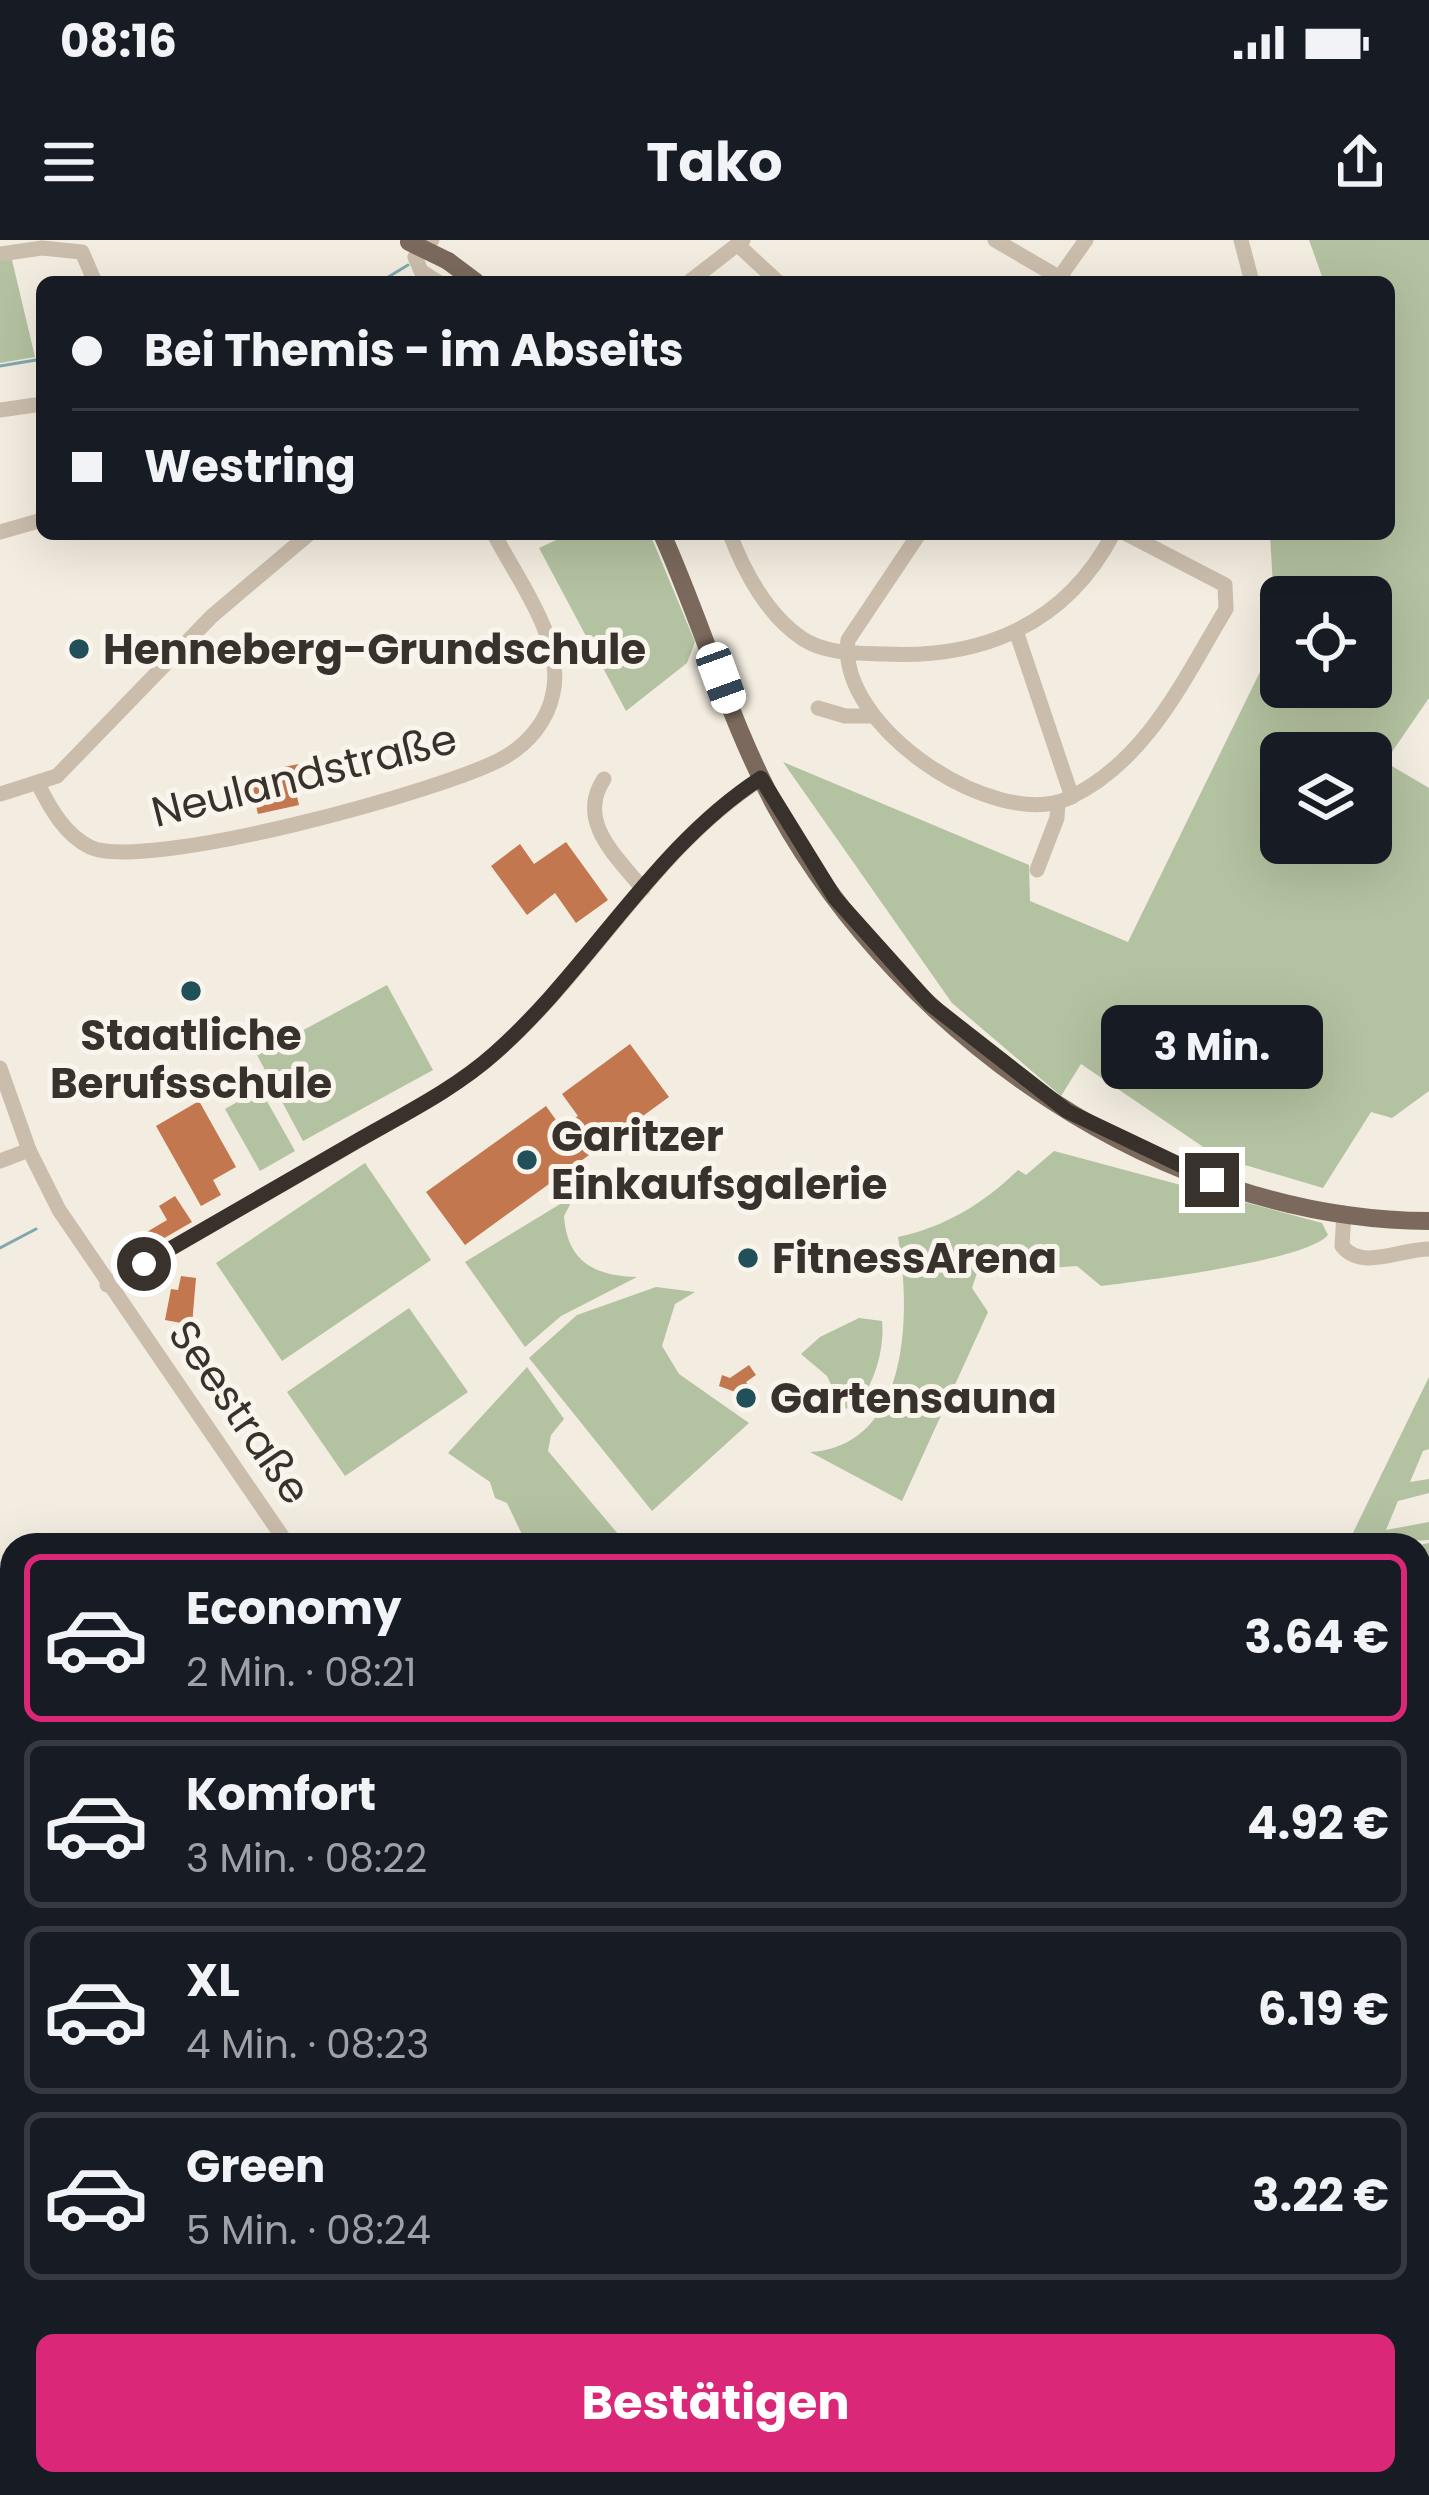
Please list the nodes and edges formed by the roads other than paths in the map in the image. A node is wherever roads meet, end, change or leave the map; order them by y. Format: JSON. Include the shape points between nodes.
{"nodes":[{"id":1,"x":432,"y":240,"type":"edge"},
{"id":2,"x":995,"y":240,"type":"edge"},
{"id":3,"x":1086,"y":240,"type":"edge"},
{"id":4,"x":1241,"y":240,"type":"edge"},
{"id":5,"x":407,"y":241,"type":"edge"},
{"id":6,"x":740,"y":243,"type":"edge"},
{"id":7,"x":0,"y":254,"type":"edge"},
{"id":8,"x":92,"y":276,"type":"edge"},
{"id":9,"x":429,"y":276,"type":"edge"},
{"id":10,"x":468,"y":276,"type":"edge"},
{"id":11,"x":697,"y":276,"type":"edge"},
{"id":12,"x":769,"y":276,"type":"edge"},
{"id":13,"x":1056,"y":276,"type":"edge"},
{"id":14,"x":1065,"y":276,"type":"edge"},
{"id":15,"x":1250,"y":276,"type":"edge"},
{"id":16,"x":36,"y":405,"type":"edge"},
{"id":17,"x":0,"y":410,"type":"edge"},
{"id":18,"x":36,"y":522,"type":"edge"},
{"id":19,"x":0,"y":532,"type":"edge"},
{"id":20,"x":302,"y":540,"type":"edge"},
{"id":21,"x":497,"y":540,"type":"edge"},
{"id":22,"x":664,"y":540,"type":"edge"},
{"id":23,"x":733,"y":540,"type":"edge"},
{"id":24,"x":915,"y":540,"type":"edge"},
{"id":25,"x":1110,"y":540,"type":"edge"},
{"id":26,"x":1139,"y":540,"type":"edge"},
{"id":27,"x":1017,"y":634,"type":"junction"},
{"id":28,"x":846,"y":652,"type":"junction"},
{"id":29,"x":818,"y":708,"type":"dead end"},
{"id":30,"x":872,"y":716,"type":"junction"},
{"id":31,"x":604,"y":778,"type":"dead end"},
{"id":32,"x":761,"y":778,"type":"junction"},
{"id":33,"x":38,"y":784,"type":"junction"},
{"id":34,"x":0,"y":794,"type":"edge"},
{"id":35,"x":1065,"y":800,"type":"junction"},
{"id":36,"x":1037,"y":870,"type":"dead end"},
{"id":37,"x":643,"y":889,"type":"junction"},
{"id":38,"x":0,"y":1068,"type":"edge"},
{"id":39,"x":29,"y":1150,"type":"junction"},
{"id":40,"x":0,"y":1161,"type":"edge"},
{"id":41,"x":1344,"y":1213,"type":"junction"},
{"id":42,"x":1429,"y":1221,"type":"edge"},
{"id":43,"x":1429,"y":1250,"type":"edge"},
{"id":44,"x":107,"y":1286,"type":"junction"},
{"id":45,"x":280,"y":1533,"type":"edge"}],
"edges":[{"from":1,"to":9,"type":"street","via":[[415,257]]},
{"from":2,"to":13,"type":"street"},
{"from":3,"to":14,"type":"street"},
{"from":4,"to":15,"type":"street"},
{"from":5,"to":10,"type":"main road","bridge":true},
{"from":6,"to":11,"type":"street"},
{"from":6,"to":12,"type":"street"},
{"from":7,"to":8,"type":"street","via":[[82,253]]},
{"from":16,"to":17,"type":"street"},
{"from":18,"to":19,"type":"street"},
{"from":20,"to":33,"type":"street","via":[[212,616],[57,776]]},
{"from":21,"to":33,"type":"street","name":"Neulandstraße","via":[[554,652],[556,674],[545,718],[506,756],[394,798],[135,854],[88,846]]},
{"from":22,"to":32,"type":"main road"},
{"from":23,"to":28,"type":"street","via":[[754,584],[798,636]]},
{"from":24,"to":28,"type":"street"},
{"from":25,"to":27,"type":"street","via":[[1081,585]]},
{"from":26,"to":35,"type":"street","via":[[1225,585],[1226,609],[1145,739]]},
{"from":27,"to":28,"type":"street","via":[[916,656]]},
{"from":27,"to":35,"type":"street"},
{"from":28,"to":30,"type":"street"},
{"from":29,"to":30,"type":"street"},
{"from":30,"to":35,"type":"street","via":[[943,775],[1036,804]]},
{"from":31,"to":37,"type":"street","via":[[595,824]]},
{"from":32,"to":37,"type":"street","via":[[731,797]]},
{"from":32,"to":41,"type":"main road","via":[[860,931],[930,1004],[1067,1111],[1262,1196]]},
{"from":33,"to":34,"type":"street"},
{"from":35,"to":36,"type":"street"},
{"from":37,"to":44,"type":"street","via":[[535,1016],[478,1067]]},
{"from":38,"to":39,"type":"street","name":"Seestraße"},
{"from":39,"to":40,"type":"street"},
{"from":39,"to":44,"type":"street","name":"Seestraße"},
{"from":41,"to":42,"type":"main road"},
{"from":41,"to":43,"type":"street","via":[[1342,1246],[1352,1257]]},
{"from":44,"to":45,"type":"street","name":"Seestraße"}]}
